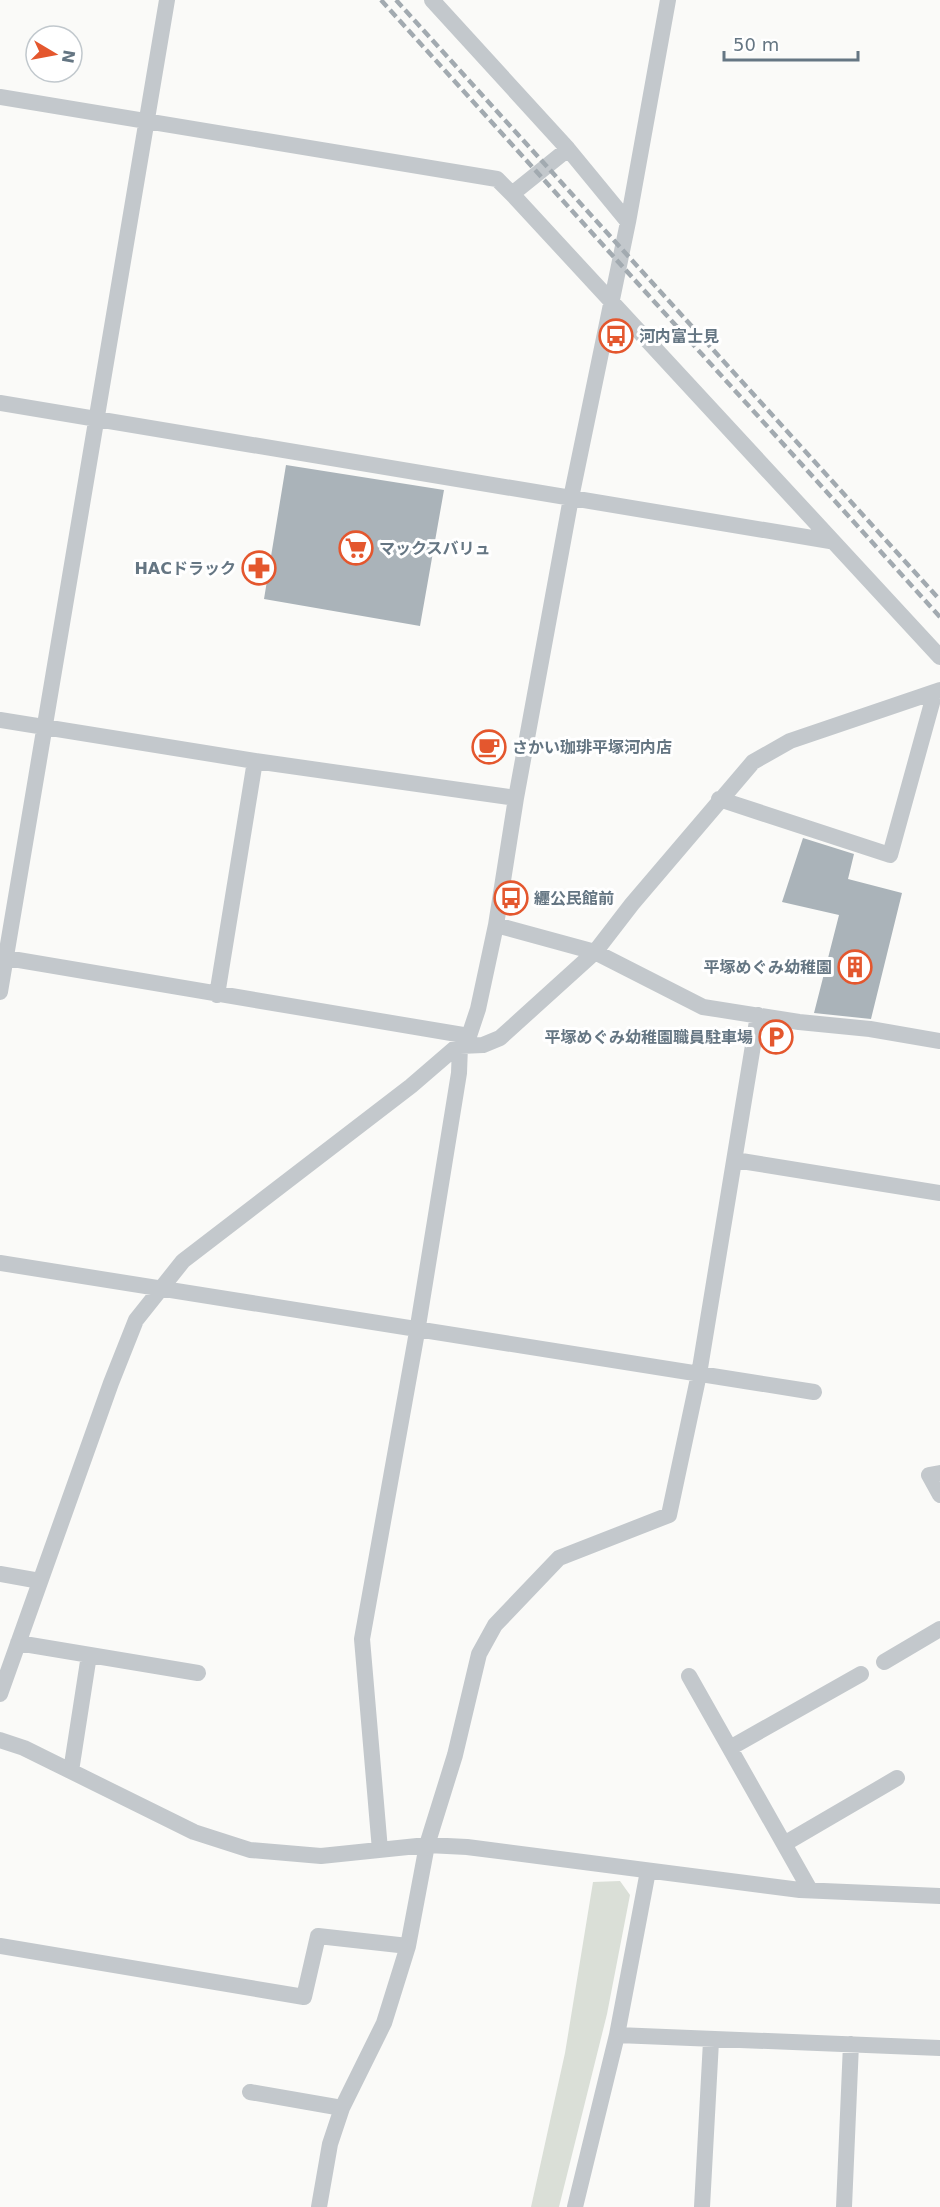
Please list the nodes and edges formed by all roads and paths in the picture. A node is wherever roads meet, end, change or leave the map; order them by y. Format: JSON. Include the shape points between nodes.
{"nodes":[{"id":1,"x":167,"y":0,"type":"edge"},
{"id":2,"x":432,"y":0,"type":"edge"},
{"id":3,"x":668,"y":0,"type":"edge"},
{"id":4,"x":0,"y":97,"type":"edge"},
{"id":5,"x":147,"y":122,"type":"junction"},
{"id":6,"x":568,"y":149,"type":"junction"},
{"id":7,"x":512,"y":194,"type":"junction"},
{"id":8,"x":628,"y":222,"type":"junction"},
{"id":9,"x":611,"y":302,"type":"junction"},
{"id":10,"x":0,"y":404,"type":"edge"},
{"id":11,"x":98,"y":420,"type":"junction"},
{"id":12,"x":571,"y":498,"type":"junction"},
{"id":13,"x":830,"y":541,"type":"junction"},
{"id":14,"x":940,"y":657,"type":"edge"},
{"id":15,"x":938,"y":691,"type":"edge"},
{"id":16,"x":0,"y":720,"type":"edge"},
{"id":17,"x":45,"y":727,"type":"junction"},
{"id":18,"x":255,"y":761,"type":"junction"},
{"id":19,"x":516,"y":798,"type":"junction"},
{"id":20,"x":719,"y":799,"type":"junction"},
{"id":21,"x":496,"y":926,"type":"junction"},
{"id":22,"x":595,"y":952,"type":"junction"},
{"id":23,"x":3,"y":958,"type":"edge"},
{"id":24,"x":0,"y":992,"type":"edge"},
{"id":25,"x":217,"y":995,"type":"junction"},
{"id":26,"x":758,"y":1015,"type":"junction"},
{"id":27,"x":464,"y":1041,"type":"junction"},
{"id":28,"x":940,"y":1041,"type":"edge"},
{"id":29,"x":735,"y":1160,"type":"junction"},
{"id":30,"x":940,"y":1193,"type":"edge"},
{"id":31,"x":0,"y":1263,"type":"edge"},
{"id":32,"x":159,"y":1290,"type":"junction"},
{"id":33,"x":417,"y":1332,"type":"junction"},
{"id":34,"x":699,"y":1374,"type":"junction"},
{"id":35,"x":813,"y":1392,"type":"dead end"},
{"id":36,"x":940,"y":1473,"type":"edge"},
{"id":37,"x":940,"y":1495,"type":"edge"},
{"id":38,"x":0,"y":1574,"type":"edge"},
{"id":39,"x":40,"y":1581,"type":"junction"},
{"id":40,"x":940,"y":1629,"type":"edge"},
{"id":41,"x":18,"y":1643,"type":"junction"},
{"id":42,"x":89,"y":1655,"type":"junction"},
{"id":43,"x":884,"y":1662,"type":"dead end"},
{"id":44,"x":198,"y":1673,"type":"dead end"},
{"id":45,"x":861,"y":1674,"type":"dead end"},
{"id":46,"x":689,"y":1676,"type":"dead end"},
{"id":47,"x":0,"y":1694,"type":"edge"},
{"id":48,"x":0,"y":1740,"type":"edge"},
{"id":49,"x":730,"y":1748,"type":"junction"},
{"id":50,"x":71,"y":1771,"type":"junction"},
{"id":51,"x":897,"y":1778,"type":"dead end"},
{"id":52,"x":784,"y":1844,"type":"junction"},
{"id":53,"x":427,"y":1845,"type":"junction"},
{"id":54,"x":380,"y":1850,"type":"junction"},
{"id":55,"x":648,"y":1871,"type":"junction"},
{"id":56,"x":810,"y":1890,"type":"junction"},
{"id":57,"x":940,"y":1896,"type":"edge"},
{"id":58,"x":0,"y":1946,"type":"edge"},
{"id":59,"x":408,"y":1946,"type":"junction"},
{"id":60,"x":617,"y":2035,"type":"junction"},
{"id":61,"x":711,"y":2041,"type":"junction"},
{"id":62,"x":851,"y":2044,"type":"junction"},
{"id":63,"x":940,"y":2048,"type":"edge"},
{"id":64,"x":250,"y":2092,"type":"dead end"},
{"id":65,"x":342,"y":2108,"type":"junction"},
{"id":66,"x":319,"y":2207,"type":"edge"},
{"id":67,"x":575,"y":2207,"type":"edge"},
{"id":68,"x":702,"y":2207,"type":"edge"},
{"id":69,"x":844,"y":2207,"type":"edge"}],
"edges":[{"from":1,"to":5,"type":"street"},
{"from":2,"to":6,"type":"street"},
{"from":3,"to":8,"type":"street"},
{"from":4,"to":5,"type":"street"},
{"from":5,"to":7,"type":"street","via":[[497,179]]},
{"from":5,"to":11,"type":"street"},
{"from":6,"to":7,"type":"street"},
{"from":6,"to":8,"type":"street"},
{"from":7,"to":9,"type":"street"},
{"from":8,"to":9,"type":"street"},
{"from":9,"to":12,"type":"street"},
{"from":9,"to":13,"type":"street"},
{"from":10,"to":11,"type":"street"},
{"from":11,"to":12,"type":"street"},
{"from":11,"to":17,"type":"street"},
{"from":12,"to":13,"type":"street"},
{"from":12,"to":19,"type":"street"},
{"from":13,"to":14,"type":"street"},
{"from":15,"to":20,"type":"street","via":[[790,741],[753,762]]},
{"from":15,"to":20,"type":"street","via":[[890,855]]},
{"from":16,"to":17,"type":"street"},
{"from":17,"to":18,"type":"street"},
{"from":17,"to":23,"type":"street"},
{"from":18,"to":19,"type":"street"},
{"from":18,"to":25,"type":"street"},
{"from":19,"to":21,"type":"street"},
{"from":20,"to":22,"type":"street"},
{"from":21,"to":22,"type":"street"},
{"from":21,"to":27,"type":"street","via":[[478,1008]]},
{"from":22,"to":26,"type":"street","via":[[703,1007]]},
{"from":22,"to":27,"type":"street","via":[[500,1038],[483,1045]]},
{"from":23,"to":24,"type":"street"},
{"from":23,"to":25,"type":"street"},
{"from":25,"to":27,"type":"street"},
{"from":26,"to":28,"type":"street"},
{"from":26,"to":29,"type":"street"},
{"from":27,"to":32,"type":"street","via":[[183,1261]]},
{"from":27,"to":33,"type":"street"},
{"from":29,"to":30,"type":"street"},
{"from":29,"to":34,"type":"street"},
{"from":31,"to":32,"type":"street"},
{"from":32,"to":33,"type":"street"},
{"from":32,"to":39,"type":"street","via":[[136,1320]]},
{"from":33,"to":34,"type":"street"},
{"from":33,"to":54,"type":"street","via":[[362,1639]]},
{"from":34,"to":35,"type":"street"},
{"from":34,"to":53,"type":"street","via":[[669,1515],[559,1558],[495,1625],[479,1654],[455,1755]]},
{"from":36,"to":37,"type":"street","via":[[929,1475]]},
{"from":38,"to":39,"type":"street"},
{"from":39,"to":41,"type":"street"},
{"from":40,"to":43,"type":"street"},
{"from":41,"to":42,"type":"street"},
{"from":41,"to":47,"type":"street"},
{"from":42,"to":44,"type":"street"},
{"from":42,"to":50,"type":"street"},
{"from":45,"to":49,"type":"street"},
{"from":46,"to":49,"type":"street"},
{"from":48,"to":50,"type":"street"},
{"from":49,"to":52,"type":"street"},
{"from":50,"to":54,"type":"street","via":[[194,1832],[250,1850],[321,1856]]},
{"from":51,"to":52,"type":"street"},
{"from":52,"to":56,"type":"street"},
{"from":53,"to":54,"type":"street"},
{"from":53,"to":55,"type":"street","via":[[467,1846]]},
{"from":53,"to":59,"type":"street"},
{"from":55,"to":56,"type":"street"},
{"from":55,"to":60,"type":"street"},
{"from":56,"to":57,"type":"street"},
{"from":58,"to":59,"type":"street","via":[[304,1997],[318,1936]]},
{"from":59,"to":65,"type":"street","via":[[384,2023]]},
{"from":60,"to":61,"type":"street"},
{"from":60,"to":67,"type":"street"},
{"from":61,"to":62,"type":"street"},
{"from":61,"to":68,"type":"street"},
{"from":62,"to":63,"type":"street"},
{"from":62,"to":69,"type":"street"},
{"from":64,"to":65,"type":"street"},
{"from":65,"to":66,"type":"street","via":[[330,2144]]}]}
